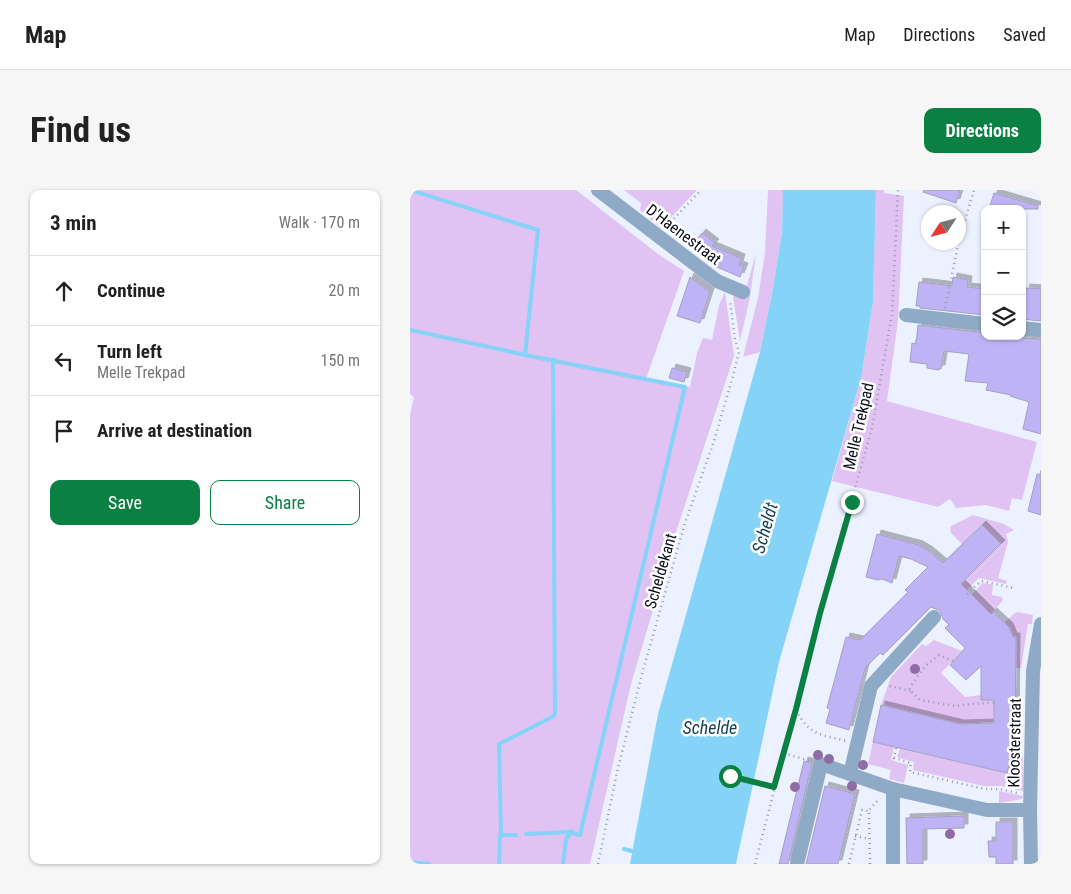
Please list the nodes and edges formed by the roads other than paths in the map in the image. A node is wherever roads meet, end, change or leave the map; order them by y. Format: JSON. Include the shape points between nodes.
{"nodes":[{"id":1,"x":598,"y":190,"type":"edge"},
{"id":2,"x":743,"y":292,"type":"dead end"},
{"id":3,"x":906,"y":315,"type":"dead end"},
{"id":4,"x":981,"y":324,"type":"edge"},
{"id":5,"x":1026,"y":328,"type":"edge"},
{"id":6,"x":1041,"y":330,"type":"edge"},
{"id":7,"x":934,"y":617,"type":"dead end"},
{"id":8,"x":1041,"y":624,"type":"edge"},
{"id":9,"x":850,"y":774,"type":"junction"},
{"id":10,"x":887,"y":787,"type":"junction"},
{"id":11,"x":1030,"y":803,"type":"junction"},
{"id":12,"x":797,"y":864,"type":"edge"},
{"id":13,"x":893,"y":864,"type":"edge"},
{"id":14,"x":1031,"y":864,"type":"edge"}],
"edges":[{"from":1,"to":2,"type":"street","name":"D'Haenestraat","via":[[717,281]]},
{"from":3,"to":4,"type":"street"},
{"from":5,"to":6,"type":"street"},
{"from":7,"to":9,"type":"street","via":[[870,686]]},
{"from":8,"to":11,"type":"street","name":"Kloosterstraat","via":[[1033,671]]},
{"from":9,"to":10,"type":"street"},
{"from":9,"to":12,"type":"street","via":[[821,764]]},
{"from":10,"to":11,"type":"street","via":[[987,810]]},
{"from":10,"to":13,"type":"street"},
{"from":11,"to":14,"type":"street","name":"Kloosterstraat"}]}
